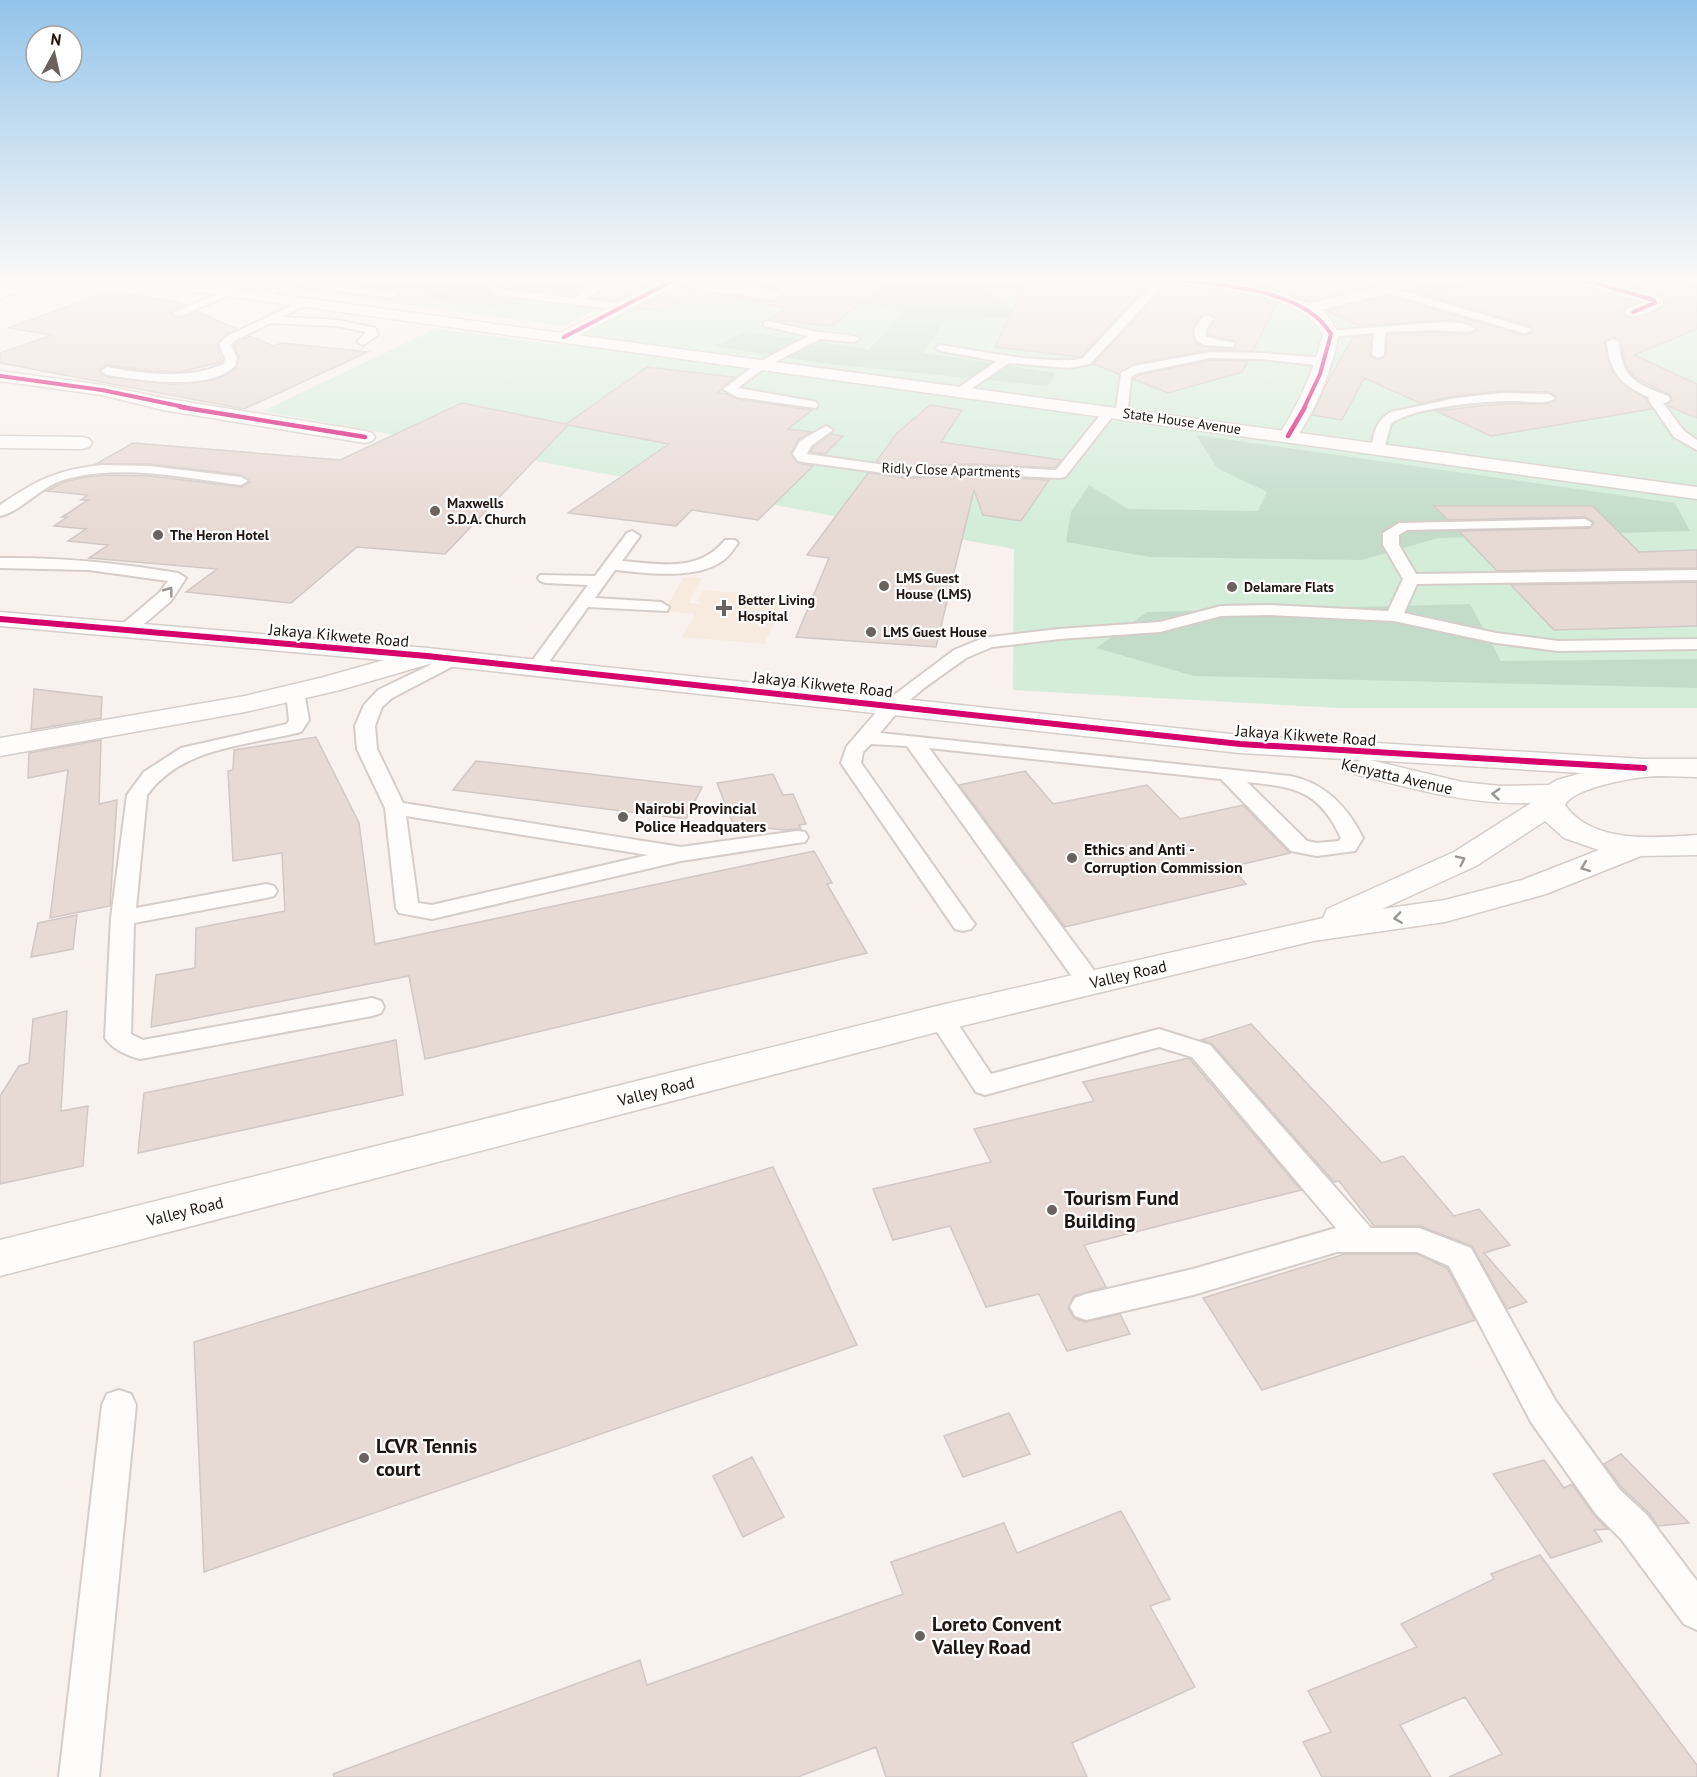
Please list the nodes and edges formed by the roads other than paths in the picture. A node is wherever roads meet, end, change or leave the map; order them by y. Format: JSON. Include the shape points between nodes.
{"nodes":[{"id":1,"x":230,"y":362,"type":"edge"},
{"id":2,"x":748,"y":362,"type":"edge"},
{"id":3,"x":767,"y":362,"type":"edge"},
{"id":4,"x":1003,"y":362,"type":"edge"},
{"id":5,"x":1043,"y":362,"type":"edge"},
{"id":6,"x":1086,"y":362,"type":"edge"},
{"id":7,"x":1175,"y":362,"type":"edge"},
{"id":8,"x":1323,"y":362,"type":"edge"},
{"id":9,"x":1615,"y":362,"type":"edge"},
{"id":10,"x":763,"y":364,"type":"junction"},
{"id":11,"x":106,"y":370,"type":"dead end"},
{"id":12,"x":0,"y":376,"type":"edge"},
{"id":13,"x":962,"y":391,"type":"junction"},
{"id":14,"x":1549,"y":398,"type":"dead end"},
{"id":15,"x":812,"y":405,"type":"dead end"},
{"id":16,"x":1116,"y":412,"type":"junction"},
{"id":17,"x":826,"y":430,"type":"dead end"},
{"id":18,"x":1288,"y":436,"type":"junction"},
{"id":19,"x":365,"y":437,"type":"dead end"},
{"id":20,"x":0,"y":442,"type":"edge"},
{"id":21,"x":82,"y":443,"type":"dead end"},
{"id":22,"x":1697,"y":446,"type":"edge"},
{"id":23,"x":1378,"y":449,"type":"junction"},
{"id":24,"x":241,"y":480,"type":"dead end"},
{"id":25,"x":1697,"y":493,"type":"edge"},
{"id":26,"x":0,"y":512,"type":"edge"},
{"id":27,"x":1585,"y":523,"type":"dead end"},
{"id":28,"x":632,"y":536,"type":"dead end"},
{"id":29,"x":730,"y":543,"type":"dead end"},
{"id":30,"x":0,"y":563,"type":"edge"},
{"id":31,"x":611,"y":565,"type":"junction"},
{"id":32,"x":1697,"y":575,"type":"edge"},
{"id":33,"x":546,"y":578,"type":"dead end"},
{"id":34,"x":1411,"y":579,"type":"junction"},
{"id":35,"x":598,"y":582,"type":"junction"},
{"id":36,"x":584,"y":602,"type":"junction"},
{"id":37,"x":661,"y":608,"type":"dead end"},
{"id":38,"x":1394,"y":616,"type":"junction"},
{"id":39,"x":0,"y":619,"type":"edge"},
{"id":40,"x":126,"y":630,"type":"junction"},
{"id":41,"x":1697,"y":644,"type":"edge"},
{"id":42,"x":440,"y":658,"type":"junction"},
{"id":43,"x":535,"y":669,"type":"junction"},
{"id":44,"x":295,"y":692,"type":"junction"},
{"id":45,"x":893,"y":705,"type":"junction"},
{"id":46,"x":866,"y":738,"type":"junction"},
{"id":47,"x":914,"y":741,"type":"junction"},
{"id":48,"x":1240,"y":744,"type":"junction"},
{"id":49,"x":0,"y":747,"type":"edge"},
{"id":50,"x":1644,"y":768,"type":"junction"},
{"id":51,"x":1697,"y":768,"type":"edge"},
{"id":52,"x":1227,"y":774,"type":"junction"},
{"id":53,"x":1552,"y":800,"type":"junction"},
{"id":54,"x":395,"y":808,"type":"junction"},
{"id":55,"x":797,"y":837,"type":"dead end"},
{"id":56,"x":1640,"y":845,"type":"junction"},
{"id":57,"x":1697,"y":845,"type":"edge"},
{"id":58,"x":681,"y":854,"type":"junction"},
{"id":59,"x":266,"y":891,"type":"dead end"},
{"id":60,"x":123,"y":918,"type":"junction"},
{"id":61,"x":963,"y":924,"type":"dead end"},
{"id":62,"x":1313,"y":930,"type":"junction"},
{"id":63,"x":1090,"y":983,"type":"junction"},
{"id":64,"x":372,"y":1007,"type":"dead end"},
{"id":65,"x":941,"y":1018,"type":"junction"},
{"id":66,"x":1364,"y":1241,"type":"junction"},
{"id":67,"x":0,"y":1258,"type":"edge"},
{"id":68,"x":1086,"y":1307,"type":"dead end"},
{"id":69,"x":119,"y":1405,"type":"dead end"},
{"id":70,"x":1697,"y":1611,"type":"edge"},
{"id":71,"x":79,"y":1777,"type":"edge"}],
"edges":[{"from":1,"to":11,"type":"lane","via":[[209,375],[174,381]]},
{"from":2,"to":10,"type":"street","name":"State House Avenue"},
{"from":3,"to":10,"type":"lane"},
{"from":4,"to":13,"type":"lane"},
{"from":5,"to":6,"type":"lane"},
{"from":7,"to":16,"type":"lane","via":[[1134,370],[1125,376]]},
{"from":8,"to":18,"type":"street","via":[[1302,414]]},
{"from":9,"to":22,"type":"lane","via":[[1629,385],[1664,399],[1654,399],[1679,434]]},
{"from":10,"to":13,"type":"street","name":"State House Avenue"},
{"from":10,"to":15,"type":"lane","via":[[729,389]]},
{"from":12,"to":19,"type":"street","via":[[102,390],[162,404]]},
{"from":13,"to":16,"type":"street","name":"State House Avenue"},
{"from":14,"to":23,"type":"lane","via":[[1483,397],[1402,413],[1389,418],[1383,427]]},
{"from":16,"to":17,"type":"lane","name":"Ridly Close Apartments","via":[[1060,474],[906,472],[803,458],[800,454],[805,444]]},
{"from":16,"to":18,"type":"street","name":"State House Avenue"},
{"from":18,"to":23,"type":"street","name":"State House Avenue"},
{"from":20,"to":21,"type":"street"},
{"from":23,"to":25,"type":"street","name":"State House Avenue"},
{"from":24,"to":26,"type":"lane","via":[[127,470],[75,473],[58,476]]},
{"from":27,"to":34,"type":"lane","via":[[1404,526],[1391,533],[1391,545]]},
{"from":28,"to":31,"type":"lane"},
{"from":29,"to":31,"type":"lane","via":[[717,559],[687,568]]},
{"from":40,"to":30,"type":"lane","one_way":true,"via":[[165,597],[178,578],[38,562]]},
{"from":31,"to":35,"type":"lane"},
{"from":32,"to":34,"type":"lane"},
{"from":33,"to":35,"type":"lane"},
{"from":34,"to":38,"type":"lane"},
{"from":35,"to":36,"type":"lane"},
{"from":36,"to":37,"type":"lane"},
{"from":36,"to":43,"type":"lane"},
{"from":38,"to":41,"type":"lane","via":[[1496,638],[1558,646]]},
{"from":38,"to":45,"type":"lane","via":[[1221,611],[1160,627],[990,642],[960,654]]},
{"from":39,"to":40,"type":"street","name":"Jakaya Kikwete Road"},
{"from":40,"to":42,"type":"street","name":"Jakaya Kikwete Road"},
{"from":42,"to":43,"type":"street","name":"Jakaya Kikwete Road"},
{"from":42,"to":44,"type":"street"},
{"from":42,"to":54,"type":"lane","via":[[385,693],[373,705],[365,726],[367,749]]},
{"from":43,"to":45,"type":"street","name":"Jakaya Kikwete Road"},
{"from":44,"to":49,"type":"street"},
{"from":44,"to":60,"type":"lane","via":[[299,720],[294,728],[188,752],[151,776],[137,795]]},
{"from":45,"to":46,"type":"lane"},
{"from":45,"to":48,"type":"street","name":"Jakaya Kikwete Road"},
{"from":46,"to":47,"type":"lane"},
{"from":46,"to":61,"type":"lane","via":[[854,750],[851,763]]},
{"from":47,"to":52,"type":"lane"},
{"from":47,"to":63,"type":"lane"},
{"from":48,"to":50,"type":"street","name":"Jakaya Kikwete Road"},
{"from":53,"to":48,"type":"street","name":"Kenyatta Avenue","one_way":true,"via":[[1462,791],[1378,770]]},
{"from":50,"to":51,"type":"street"},
{"from":50,"to":53,"type":"street","name":"Valley Road","via":[[1568,786]]},
{"from":52,"to":52,"type":"lane","via":[[1299,846],[1325,850],[1347,846],[1352,838],[1347,825],[1325,800],[1306,786]]},
{"from":53,"to":56,"type":"street","via":[[1555,818],[1583,836]]},
{"from":62,"to":53,"type":"street","name":"Valley Road","one_way":true,"via":[[1465,859]]},
{"from":54,"to":58,"type":"lane"},
{"from":54,"to":58,"type":"lane","via":[[407,908],[432,912]]},
{"from":55,"to":58,"type":"lane"},
{"from":56,"to":57,"type":"street"},
{"from":56,"to":62,"type":"street","name":"Valley Road","one_way":true,"via":[[1534,887],[1445,911]]},
{"from":59,"to":60,"type":"lane"},
{"from":60,"to":64,"type":"lane","via":[[118,1038],[140,1050]]},
{"from":62,"to":63,"type":"street","name":"Valley Road"},
{"from":63,"to":65,"type":"street","name":"Valley Road"},
{"from":65,"to":66,"type":"lane","via":[[985,1085],[1159,1038],[1201,1051]]},
{"from":65,"to":67,"type":"street","name":"Valley Road"},
{"from":66,"to":68,"type":"lane","via":[[1336,1240],[1193,1282]]},
{"from":66,"to":70,"type":"lane","via":[[1419,1240],[1460,1257],[1543,1411],[1608,1502],[1634,1527]]},
{"from":69,"to":71,"type":"lane"}]}
